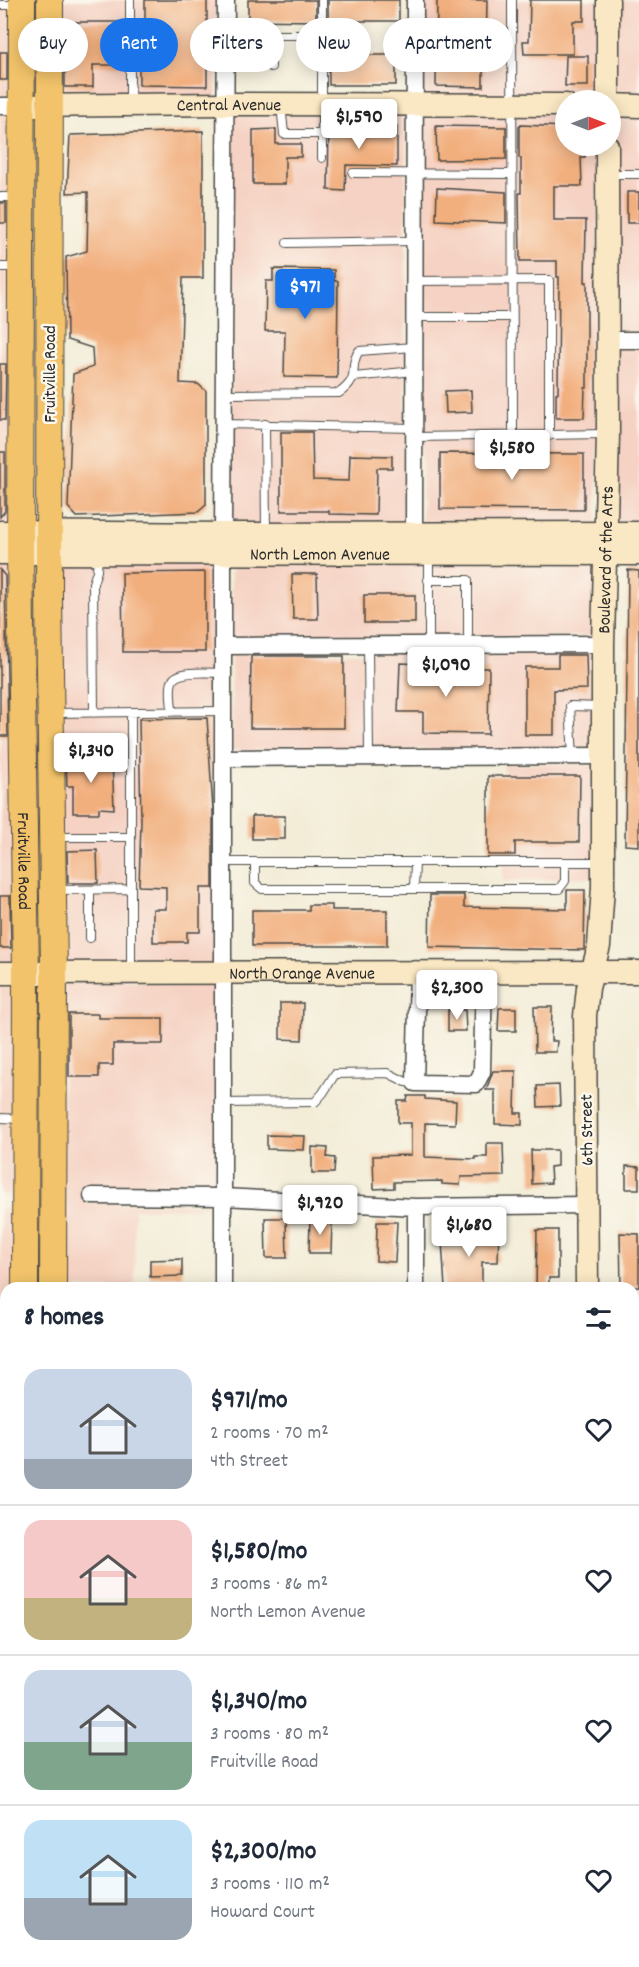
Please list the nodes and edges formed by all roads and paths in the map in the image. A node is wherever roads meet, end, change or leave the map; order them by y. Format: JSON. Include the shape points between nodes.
{"nodes":[{"id":1,"x":50,"y":0,"type":"edge"},
{"id":2,"x":130,"y":0,"type":"edge"},
{"id":3,"x":226,"y":0,"type":"edge"},
{"id":4,"x":322,"y":0,"type":"edge"},
{"id":5,"x":415,"y":0,"type":"edge"},
{"id":6,"x":512,"y":0,"type":"edge"},
{"id":7,"x":608,"y":0,"type":"edge"},
{"id":8,"x":14,"y":4,"type":"edge"},
{"id":9,"x":322,"y":18,"type":"edge"},
{"id":10,"x":323,"y":72,"type":"edge"},
{"id":11,"x":608,"y":90,"type":"edge"},
{"id":12,"x":225,"y":104,"type":"junction"},
{"id":13,"x":281,"y":104,"type":"junction"},
{"id":14,"x":323,"y":105,"type":"junction"},
{"id":15,"x":416,"y":105,"type":"junction"},
{"id":16,"x":555,"y":105,"type":"edge"},
{"id":17,"x":621,"y":105,"type":"edge"},
{"id":18,"x":11,"y":106,"type":"edge"},
{"id":19,"x":50,"y":106,"type":"junction"},
{"id":20,"x":130,"y":106,"type":"junction"},
{"id":21,"x":512,"y":106,"type":"junction"},
{"id":22,"x":639,"y":106,"type":"edge"},
{"id":23,"x":322,"y":134,"type":"junction"},
{"id":24,"x":607,"y":156,"type":"edge"},
{"id":25,"x":322,"y":158,"type":"dead end"},
{"id":26,"x":353,"y":173,"type":"dead end"},
{"id":27,"x":414,"y":173,"type":"junction"},
{"id":28,"x":511,"y":174,"type":"junction"},
{"id":29,"x":606,"y":174,"type":"junction"},
{"id":30,"x":639,"y":174,"type":"edge"},
{"id":31,"x":11,"y":197,"type":"edge"},
{"id":32,"x":414,"y":241,"type":"junction"},
{"id":33,"x":287,"y":243,"type":"dead end"},
{"id":34,"x":11,"y":267,"type":"edge"},
{"id":35,"x":414,"y":280,"type":"junction"},
{"id":36,"x":512,"y":280,"type":"junction"},
{"id":37,"x":414,"y":317,"type":"junction"},
{"id":38,"x":512,"y":317,"type":"junction"},
{"id":39,"x":608,"y":340,"type":"junction"},
{"id":40,"x":639,"y":340,"type":"edge"},
{"id":41,"x":414,"y":347,"type":"junction"},
{"id":42,"x":414,"y":371,"type":"junction"},
{"id":43,"x":354,"y":377,"type":"junction"},
{"id":44,"x":224,"y":394,"type":"junction"},
{"id":45,"x":224,"y":424,"type":"junction"},
{"id":46,"x":266,"y":424,"type":"junction"},
{"id":47,"x":414,"y":433,"type":"junction"},
{"id":48,"x":608,"y":434,"type":"junction"},
{"id":49,"x":549,"y":436,"type":"junction"},
{"id":50,"x":513,"y":437,"type":"junction"},
{"id":51,"x":639,"y":533,"type":"edge"},
{"id":52,"x":266,"y":534,"type":"junction"},
{"id":53,"x":10,"y":543,"type":"edge"},
{"id":54,"x":49,"y":543,"type":"junction"},
{"id":55,"x":223,"y":544,"type":"junction"},
{"id":56,"x":605,"y":544,"type":"junction"},
{"id":57,"x":419,"y":547,"type":"junction"},
{"id":58,"x":98,"y":553,"type":"junction"},
{"id":59,"x":639,"y":554,"type":"edge"},
{"id":60,"x":428,"y":580,"type":"junction"},
{"id":61,"x":468,"y":634,"type":"dead end"},
{"id":62,"x":429,"y":638,"type":"dead end"},
{"id":63,"x":603,"y":644,"type":"junction"},
{"id":64,"x":368,"y":645,"type":"junction"},
{"id":65,"x":223,"y":646,"type":"junction"},
{"id":66,"x":223,"y":673,"type":"junction"},
{"id":67,"x":604,"y":707,"type":"junction"},
{"id":68,"x":223,"y":711,"type":"junction"},
{"id":69,"x":130,"y":712,"type":"junction"},
{"id":70,"x":172,"y":712,"type":"junction"},
{"id":71,"x":51,"y":713,"type":"junction"},
{"id":72,"x":94,"y":713,"type":"junction"},
{"id":73,"x":604,"y":756,"type":"junction"},
{"id":74,"x":369,"y":757,"type":"junction"},
{"id":75,"x":573,"y":757,"type":"junction"},
{"id":76,"x":224,"y":758,"type":"junction"},
{"id":77,"x":53,"y":837,"type":"junction"},
{"id":78,"x":131,"y":837,"type":"junction"},
{"id":79,"x":224,"y":862,"type":"junction"},
{"id":80,"x":255,"y":862,"type":"junction"},
{"id":81,"x":415,"y":862,"type":"junction"},
{"id":82,"x":565,"y":862,"type":"junction"},
{"id":83,"x":604,"y":862,"type":"junction"},
{"id":84,"x":131,"y":889,"type":"junction"},
{"id":85,"x":414,"y":889,"type":"junction"},
{"id":86,"x":54,"y":890,"type":"junction"},
{"id":87,"x":90,"y":890,"type":"junction"},
{"id":88,"x":90,"y":938,"type":"dead end"},
{"id":89,"x":592,"y":972,"type":"junction"},
{"id":90,"x":639,"y":972,"type":"edge"},
{"id":91,"x":0,"y":973,"type":"edge"},
{"id":92,"x":26,"y":973,"type":"junction"},
{"id":93,"x":54,"y":973,"type":"junction"},
{"id":94,"x":131,"y":973,"type":"junction"},
{"id":95,"x":223,"y":973,"type":"junction"},
{"id":96,"x":418,"y":973,"type":"junction"},
{"id":97,"x":484,"y":973,"type":"junction"},
{"id":98,"x":415,"y":1083,"type":"junction"},
{"id":99,"x":224,"y":1103,"type":"junction"},
{"id":100,"x":0,"y":1118,"type":"edge"},
{"id":101,"x":26,"y":1119,"type":"junction"},
{"id":102,"x":92,"y":1196,"type":"dead end"},
{"id":103,"x":224,"y":1197,"type":"junction"},
{"id":104,"x":587,"y":1205,"type":"junction"},
{"id":105,"x":416,"y":1207,"type":"junction"},
{"id":106,"x":25,"y":1282,"type":"edge"},
{"id":107,"x":53,"y":1282,"type":"edge"},
{"id":108,"x":223,"y":1282,"type":"edge"},
{"id":109,"x":416,"y":1282,"type":"edge"},
{"id":110,"x":586,"y":1282,"type":"edge"}],
"edges":[{"from":1,"to":19,"type":"main road","name":"Fruitville Road"},
{"from":2,"to":20,"type":"lane"},
{"from":3,"to":12,"type":"street"},
{"from":4,"to":9,"type":"lane"},
{"from":5,"to":15,"type":"street"},
{"from":6,"to":21,"type":"lane"},
{"from":7,"to":11,"type":"street"},
{"from":8,"to":18,"type":"main road","name":"Fruitville Road"},
{"from":10,"to":14,"type":"lane"},
{"from":12,"to":13,"type":"street","name":"Central Avenue"},
{"from":12,"to":20,"type":"street","name":"Central Avenue"},
{"from":12,"to":44,"type":"street"},
{"from":13,"to":14,"type":"street","name":"Central Avenue"},
{"from":13,"to":23,"type":"lane","via":[[284,134]]},
{"from":14,"to":15,"type":"street","name":"Central Avenue"},
{"from":14,"to":23,"type":"lane"},
{"from":15,"to":21,"type":"street","name":"Central Avenue"},
{"from":15,"to":27,"type":"street"},
{"from":16,"to":21,"type":"street","name":"Central Avenue"},
{"from":17,"to":22,"type":"street"},
{"from":18,"to":19,"type":"street","name":"Central Avenue"},
{"from":18,"to":31,"type":"main road","name":"Fruitville Road"},
{"from":19,"to":20,"type":"street","name":"Central Avenue"},
{"from":19,"to":54,"type":"main road","name":"Fruitville Road"},
{"from":21,"to":28,"type":"lane"},
{"from":23,"to":25,"type":"lane"},
{"from":24,"to":29,"type":"street","name":"Boulevard of the Arts"},
{"from":26,"to":27,"type":"lane"},
{"from":27,"to":28,"type":"lane"},
{"from":27,"to":32,"type":"street"},
{"from":28,"to":36,"type":"lane"},
{"from":29,"to":30,"type":"lane"},
{"from":29,"to":39,"type":"street","name":"Boulevard of the Arts"},
{"from":31,"to":34,"type":"main road","name":"Fruitville Road"},
{"from":32,"to":33,"type":"lane"},
{"from":32,"to":35,"type":"street"},
{"from":34,"to":53,"type":"main road","name":"Fruitville Road"},
{"from":35,"to":36,"type":"lane"},
{"from":35,"to":37,"type":"street"},
{"from":36,"to":38,"type":"lane"},
{"from":36,"to":49,"type":"lane","via":[[549,280]]},
{"from":37,"to":38,"type":"lane"},
{"from":37,"to":41,"type":"street"},
{"from":38,"to":50,"type":"lane"},
{"from":39,"to":40,"type":"street"},
{"from":39,"to":48,"type":"street","name":"Boulevard of the Arts"},
{"from":41,"to":42,"type":"street"},
{"from":41,"to":43,"type":"lane","via":[[359,351]]},
{"from":42,"to":43,"type":"lane"},
{"from":42,"to":47,"type":"street"},
{"from":43,"to":44,"type":"lane","via":[[339,393]]},
{"from":44,"to":45,"type":"street"},
{"from":45,"to":46,"type":"lane"},
{"from":45,"to":55,"type":"street"},
{"from":46,"to":47,"type":"lane"},
{"from":46,"to":52,"type":"lane"},
{"from":47,"to":50,"type":"lane"},
{"from":47,"to":57,"type":"street"},
{"from":48,"to":49,"type":"lane"},
{"from":48,"to":56,"type":"street","name":"Boulevard of the Arts"},
{"from":49,"to":50,"type":"lane"},
{"from":51,"to":56,"type":"street"},
{"from":52,"to":55,"type":"street"},
{"from":52,"to":57,"type":"street"},
{"from":53,"to":54,"type":"street"},
{"from":53,"to":92,"type":"main road","name":"Fruitville Road"},
{"from":54,"to":55,"type":"street"},
{"from":54,"to":58,"type":"street","name":"North Lemon Avenue"},
{"from":54,"to":71,"type":"main road","name":"Fruitville Road"},
{"from":55,"to":57,"type":"street","name":"North Lemon Avenue"},
{"from":55,"to":58,"type":"street","name":"North Lemon Avenue"},
{"from":55,"to":65,"type":"street"},
{"from":56,"to":57,"type":"street"},
{"from":56,"to":59,"type":"street"},
{"from":56,"to":63,"type":"street","name":"Boulevard of the Arts"},
{"from":57,"to":60,"type":"lane"},
{"from":58,"to":72,"type":"lane","via":[[93,583]]},
{"from":60,"to":61,"type":"lane","via":[[468,580]]},
{"from":60,"to":62,"type":"lane"},
{"from":63,"to":64,"type":"street"},
{"from":63,"to":67,"type":"street","name":"Boulevard of the Arts"},
{"from":64,"to":65,"type":"street"},
{"from":64,"to":74,"type":"lane"},
{"from":65,"to":66,"type":"street"},
{"from":66,"to":68,"type":"street"},
{"from":66,"to":70,"type":"lane","via":[[176,676],[172,681]]},
{"from":67,"to":73,"type":"street","name":"Boulevard of the Arts"},
{"from":67,"to":75,"type":"lane","via":[[570,706]]},
{"from":68,"to":70,"type":"lane"},
{"from":68,"to":76,"type":"street"},
{"from":69,"to":70,"type":"lane"},
{"from":69,"to":72,"type":"lane"},
{"from":69,"to":78,"type":"lane"},
{"from":71,"to":72,"type":"lane"},
{"from":71,"to":77,"type":"main road","name":"Fruitville Road"},
{"from":73,"to":75,"type":"street"},
{"from":73,"to":83,"type":"street","name":"Boulevard of the Arts"},
{"from":74,"to":75,"type":"street"},
{"from":74,"to":76,"type":"street"},
{"from":76,"to":79,"type":"street"},
{"from":77,"to":78,"type":"lane"},
{"from":77,"to":86,"type":"main road","name":"Fruitville Road"},
{"from":78,"to":84,"type":"lane"},
{"from":79,"to":80,"type":"lane"},
{"from":79,"to":95,"type":"street"},
{"from":80,"to":81,"type":"lane"},
{"from":80,"to":85,"type":"lane","via":[[255,883],[262,889]]},
{"from":81,"to":82,"type":"lane"},
{"from":81,"to":85,"type":"lane"},
{"from":82,"to":83,"type":"lane"},
{"from":82,"to":85,"type":"lane","via":[[565,881],[559,889]]},
{"from":83,"to":89,"type":"street","name":"Boulevard of the Arts","via":[[600,935]]},
{"from":84,"to":87,"type":"lane"},
{"from":84,"to":94,"type":"lane"},
{"from":86,"to":87,"type":"lane"},
{"from":86,"to":93,"type":"main road","name":"Fruitville Road"},
{"from":87,"to":88,"type":"lane"},
{"from":89,"to":90,"type":"street","name":"North Orange Avenue"},
{"from":89,"to":97,"type":"street","name":"North Orange Avenue"},
{"from":89,"to":104,"type":"street","name":"6th Street","via":[[585,1016]]},
{"from":91,"to":92,"type":"street","name":"North Orange Avenue"},
{"from":92,"to":93,"type":"street","name":"North Orange Avenue"},
{"from":92,"to":101,"type":"main road","name":"Fruitville Road"},
{"from":93,"to":94,"type":"street","name":"North Orange Avenue"},
{"from":93,"to":107,"type":"main road","name":"Fruitville Road"},
{"from":94,"to":95,"type":"street","name":"North Orange Avenue"},
{"from":95,"to":96,"type":"street","name":"North Orange Avenue"},
{"from":95,"to":99,"type":"street"},
{"from":96,"to":97,"type":"street","name":"North Orange Avenue"},
{"from":96,"to":98,"type":"street"},
{"from":97,"to":98,"type":"street","via":[[482,1072],[476,1084]]},
{"from":98,"to":99,"type":"lane","via":[[388,1073],[335,1074],[315,1102]]},
{"from":99,"to":103,"type":"street"},
{"from":100,"to":101,"type":"lane"},
{"from":101,"to":106,"type":"main road","name":"Fruitville Road"},
{"from":102,"to":103,"type":"street"},
{"from":103,"to":105,"type":"street"},
{"from":103,"to":108,"type":"street"},
{"from":104,"to":105,"type":"street"},
{"from":104,"to":110,"type":"street","name":"6th Street"},
{"from":105,"to":109,"type":"street"}]}
